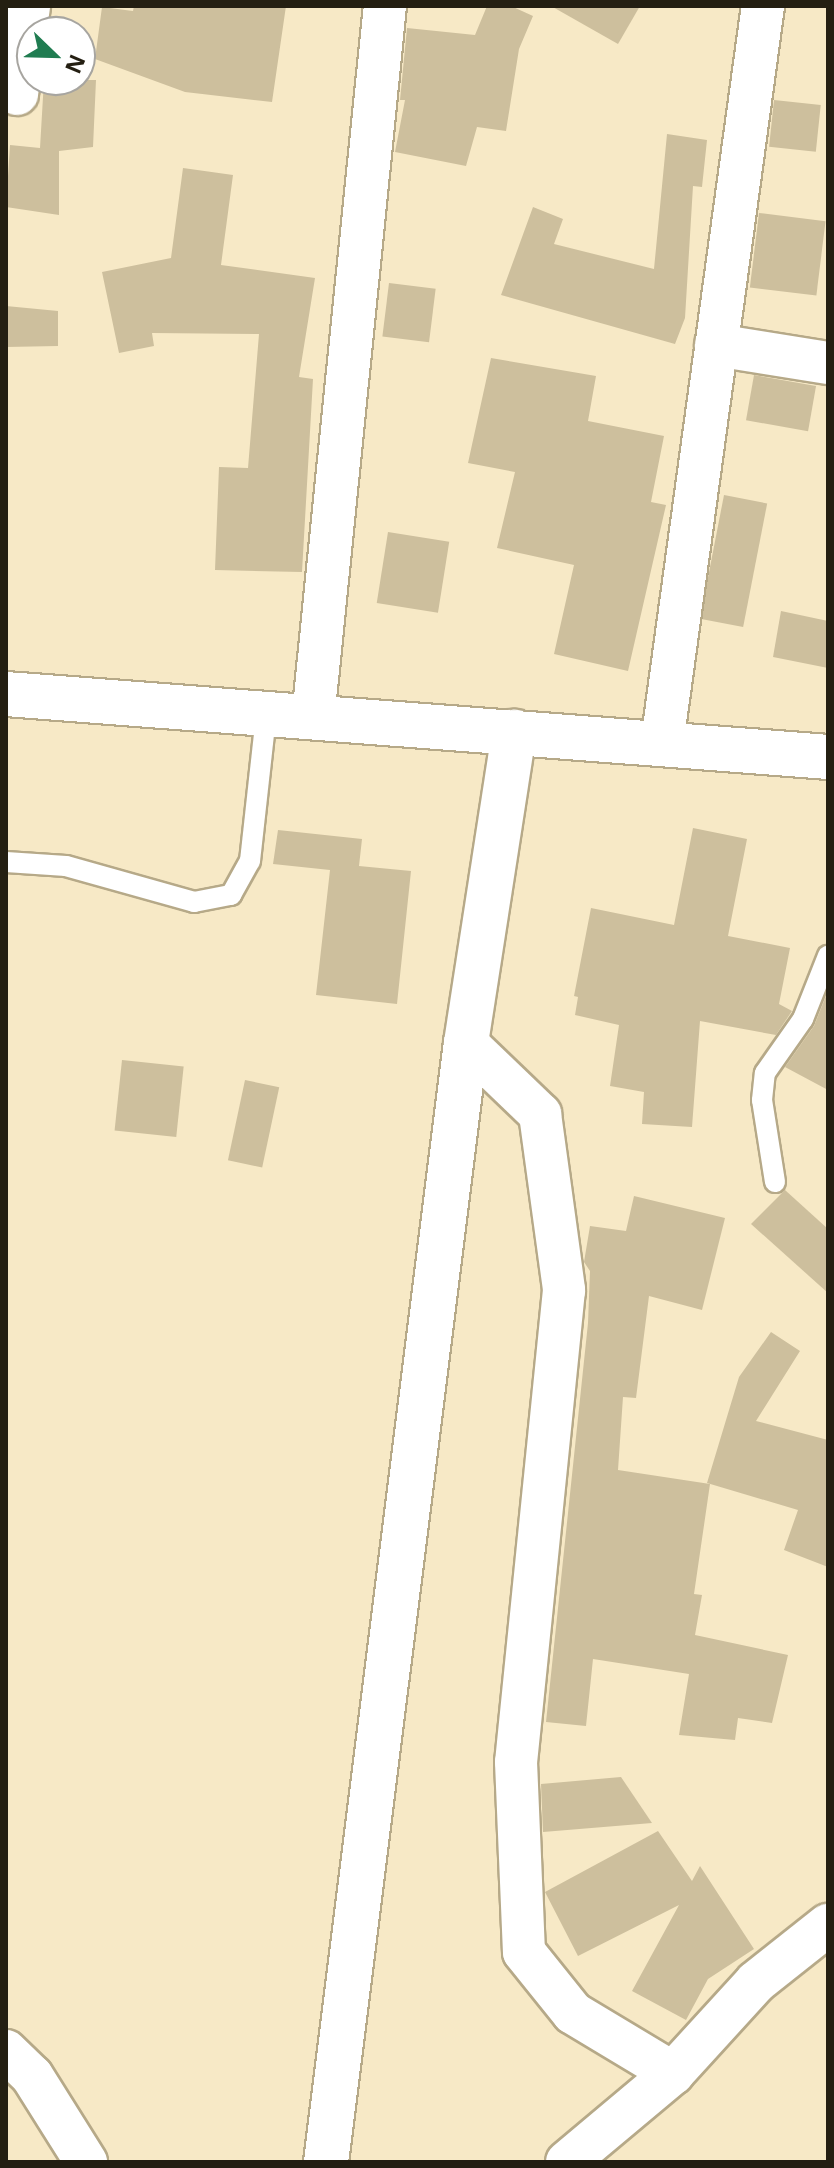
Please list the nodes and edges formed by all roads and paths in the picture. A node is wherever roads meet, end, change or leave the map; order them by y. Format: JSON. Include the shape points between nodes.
{"nodes":[{"id":1,"x":385,"y":6,"type":"edge"},
{"id":2,"x":763,"y":6,"type":"edge"},
{"id":3,"x":716,"y":345,"type":"junction"},
{"id":4,"x":828,"y":363,"type":"edge"},
{"id":5,"x":6,"y":694,"type":"edge"},
{"id":6,"x":266,"y":717,"type":"junction"},
{"id":7,"x":313,"y":718,"type":"junction"},
{"id":8,"x":514,"y":732,"type":"junction"},
{"id":9,"x":662,"y":743,"type":"junction"},
{"id":10,"x":828,"y":757,"type":"edge"},
{"id":11,"x":6,"y":862,"type":"edge"},
{"id":12,"x":828,"y":956,"type":"edge"},
{"id":13,"x":466,"y":1043,"type":"junction"},
{"id":14,"x":775,"y":1182,"type":"dead end"},
{"id":15,"x":828,"y":1924,"type":"edge"},
{"id":16,"x":6,"y":2051,"type":"edge"},
{"id":17,"x":673,"y":2073,"type":"junction"},
{"id":18,"x":86,"y":2162,"type":"edge"},
{"id":19,"x":326,"y":2162,"type":"edge"},
{"id":20,"x":567,"y":2162,"type":"edge"}],
"edges":[{"from":1,"to":7,"type":"street"},
{"from":2,"to":3,"type":"street"},
{"from":3,"to":4,"type":"street"},
{"from":3,"to":9,"type":"street"},
{"from":5,"to":6,"type":"street"},
{"from":6,"to":7,"type":"street"},
{"from":6,"to":11,"type":"lane","via":[[250,861],[231,895],[194,902],[66,866]]},
{"from":7,"to":8,"type":"street"},
{"from":8,"to":9,"type":"street"},
{"from":8,"to":13,"type":"street"},
{"from":9,"to":10,"type":"street"},
{"from":12,"to":14,"type":"lane","via":[[803,1019],[765,1073],[762,1100]]},
{"from":13,"to":17,"type":"street","via":[[540,1114],[564,1290],[516,1762],[524,1952],[573,2013]]},
{"from":13,"to":19,"type":"street"},
{"from":15,"to":17,"type":"street","via":[[756,1982]]},
{"from":16,"to":18,"type":"street","via":[[32,2076]]},
{"from":17,"to":20,"type":"street"}]}
